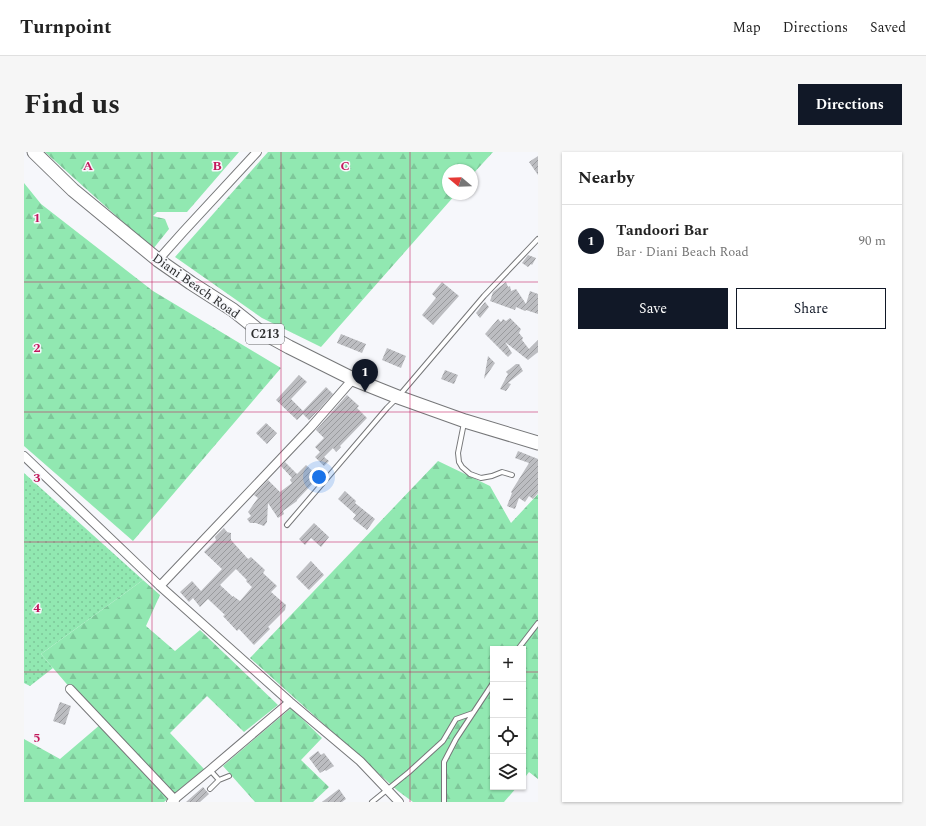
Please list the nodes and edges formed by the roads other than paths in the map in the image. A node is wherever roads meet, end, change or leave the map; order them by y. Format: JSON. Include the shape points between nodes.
{"nodes":[{"id":1,"x":34,"y":152,"type":"edge"},
{"id":2,"x":257,"y":152,"type":"edge"},
{"id":3,"x":538,"y":239,"type":"edge"},
{"id":4,"x":158,"y":260,"type":"junction"},
{"id":5,"x":353,"y":379,"type":"junction"},
{"id":6,"x":398,"y":398,"type":"junction"},
{"id":7,"x":465,"y":421,"type":"junction"},
{"id":8,"x":538,"y":443,"type":"edge"},
{"id":9,"x":24,"y":456,"type":"edge"},
{"id":10,"x":512,"y":476,"type":"dead end"},
{"id":11,"x":287,"y":525,"type":"dead end"},
{"id":12,"x":160,"y":586,"type":"junction"},
{"id":13,"x":538,"y":623,"type":"edge"},
{"id":14,"x":520,"y":646,"type":"edge"},
{"id":15,"x":490,"y":688,"type":"edge"},
{"id":16,"x":70,"y":690,"type":"dead end"},
{"id":17,"x":290,"y":702,"type":"junction"},
{"id":18,"x":473,"y":713,"type":"junction"},
{"id":19,"x":210,"y":770,"type":"junction"},
{"id":20,"x":229,"y":776,"type":"dead end"},
{"id":21,"x":219,"y":780,"type":"junction"},
{"id":22,"x":210,"y":789,"type":"dead end"},
{"id":23,"x":387,"y":790,"type":"junction"},
{"id":24,"x":173,"y":801,"type":"edge"},
{"id":25,"x":372,"y":802,"type":"edge"},
{"id":26,"x":399,"y":802,"type":"edge"},
{"id":27,"x":444,"y":802,"type":"edge"}],
"edges":[{"from":1,"to":4,"type":"main road","name":"Diani Beach Road","number":"C213","via":[[73,190]]},
{"from":2,"to":4,"type":"street"},
{"from":3,"to":6,"type":"lane","via":[[484,296]]},
{"from":4,"to":5,"type":"main road","name":"Diani Beach Road","number":"C213","via":[[233,310],[258,330]]},
{"from":5,"to":6,"type":"main road","name":"Diani Beach Road","number":"C213"},
{"from":5,"to":12,"type":"street","via":[[311,428]]},
{"from":6,"to":7,"type":"main road","name":"Diani Beach Road","number":"C213"},
{"from":6,"to":11,"type":"lane"},
{"from":7,"to":8,"type":"main road","name":"Diani Beach Road","number":"C213"},
{"from":7,"to":10,"type":"lane","via":[[458,453],[458,462],[462,467],[470,474],[481,478],[502,472]]},
{"from":9,"to":12,"type":"street"},
{"from":12,"to":17,"type":"street"},
{"from":13,"to":14,"type":"lane"},
{"from":15,"to":18,"type":"lane"},
{"from":16,"to":24,"type":"street"},
{"from":17,"to":19,"type":"street"},
{"from":17,"to":23,"type":"street","via":[[360,761]]},
{"from":18,"to":23,"type":"lane","via":[[456,719],[442,741]]},
{"from":18,"to":27,"type":"lane","via":[[444,762]]},
{"from":19,"to":21,"type":"lane"},
{"from":19,"to":24,"type":"street"},
{"from":20,"to":21,"type":"lane"},
{"from":21,"to":22,"type":"lane"},
{"from":23,"to":25,"type":"lane"},
{"from":23,"to":26,"type":"street"}]}
